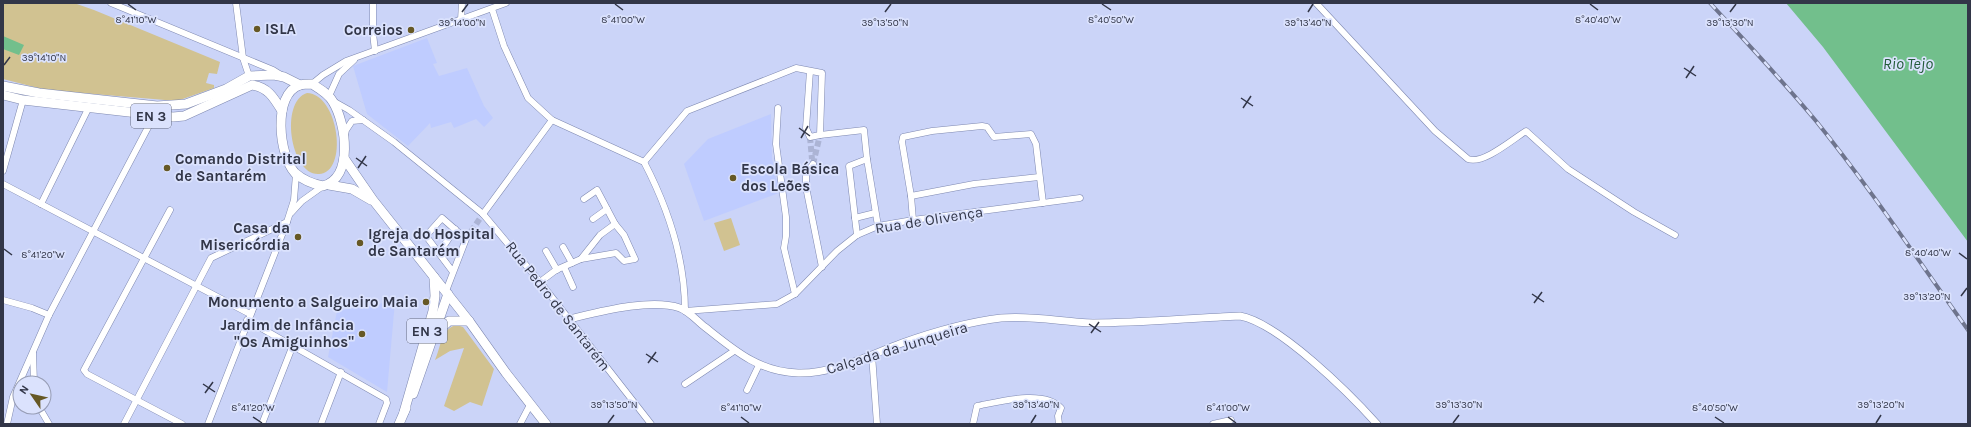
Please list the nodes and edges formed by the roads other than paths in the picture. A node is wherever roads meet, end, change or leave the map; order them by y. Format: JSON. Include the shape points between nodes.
{"nodes":[{"id":1,"x":111,"y":3,"type":"edge"},
{"id":2,"x":236,"y":3,"type":"edge"},
{"id":3,"x":373,"y":3,"type":"edge"},
{"id":4,"x":462,"y":3,"type":"edge"},
{"id":5,"x":506,"y":3,"type":"edge"},
{"id":6,"x":1316,"y":3,"type":"edge"},
{"id":7,"x":492,"y":9,"type":"junction"},
{"id":8,"x":461,"y":20,"type":"junction"},
{"id":9,"x":375,"y":51,"type":"junction"},
{"id":10,"x":243,"y":58,"type":"junction"},
{"id":11,"x":357,"y":58,"type":"junction"},
{"id":12,"x":810,"y":71,"type":"junction"},
{"id":13,"x":249,"y":76,"type":"junction"},
{"id":14,"x":284,"y":77,"type":"junction"},
{"id":15,"x":312,"y":84,"type":"junction"},
{"id":16,"x":300,"y":85,"type":"junction"},
{"id":17,"x":3,"y":86,"type":"edge"},
{"id":18,"x":3,"y":95,"type":"edge"},
{"id":19,"x":331,"y":99,"type":"junction"},
{"id":20,"x":23,"y":100,"type":"junction"},
{"id":21,"x":88,"y":107,"type":"junction"},
{"id":22,"x":778,"y":108,"type":"dead end"},
{"id":23,"x":282,"y":111,"type":"junction"},
{"id":24,"x":154,"y":116,"type":"junction"},
{"id":25,"x":364,"y":120,"type":"junction"},
{"id":26,"x":552,"y":120,"type":"junction"},
{"id":27,"x":820,"y":135,"type":"junction"},
{"id":28,"x":344,"y":142,"type":"junction"},
{"id":29,"x":344,"y":158,"type":"junction"},
{"id":30,"x":867,"y":159,"type":"junction"},
{"id":31,"x":644,"y":162,"type":"junction"},
{"id":32,"x":813,"y":164,"type":"tunnel mouth"},
{"id":33,"x":3,"y":171,"type":"edge"},
{"id":34,"x":296,"y":174,"type":"junction"},
{"id":35,"x":1039,"y":177,"type":"junction"},
{"id":36,"x":3,"y":184,"type":"edge"},
{"id":37,"x":326,"y":186,"type":"junction"},
{"id":38,"x":911,"y":196,"type":"junction"},
{"id":39,"x":1080,"y":198,"type":"dead end"},
{"id":40,"x":584,"y":199,"type":"dead end"},
{"id":41,"x":373,"y":200,"type":"junction"},
{"id":42,"x":1043,"y":203,"type":"junction"},
{"id":43,"x":41,"y":204,"type":"junction"},
{"id":44,"x":607,"y":209,"type":"junction"},
{"id":45,"x":170,"y":210,"type":"dead end"},
{"id":46,"x":875,"y":213,"type":"junction"},
{"id":47,"x":290,"y":214,"type":"junction"},
{"id":48,"x":483,"y":214,"type":"junction"},
{"id":49,"x":855,"y":218,"type":"junction"},
{"id":50,"x":593,"y":219,"type":"dead end"},
{"id":51,"x":913,"y":220,"type":"junction"},
{"id":52,"x":287,"y":222,"type":"junction"},
{"id":53,"x":615,"y":224,"type":"junction"},
{"id":54,"x":878,"y":226,"type":"junction"},
{"id":55,"x":455,"y":229,"type":"junction"},
{"id":56,"x":94,"y":231,"type":"junction"},
{"id":57,"x":857,"y":235,"type":"junction"},
{"id":58,"x":1675,"y":235,"type":"dead end"},
{"id":59,"x":563,"y":247,"type":"dead end"},
{"id":60,"x":546,"y":251,"type":"dead end"},
{"id":61,"x":439,"y":253,"type":"junction"},
{"id":62,"x":144,"y":258,"type":"junction"},
{"id":63,"x":581,"y":259,"type":"junction"},
{"id":64,"x":572,"y":263,"type":"junction"},
{"id":65,"x":564,"y":267,"type":"junction"},
{"id":66,"x":822,"y":267,"type":"junction"},
{"id":67,"x":557,"y":270,"type":"junction"},
{"id":68,"x":453,"y":272,"type":"junction"},
{"id":69,"x":434,"y":277,"type":"junction"},
{"id":70,"x":540,"y":282,"type":"junction"},
{"id":71,"x":196,"y":285,"type":"junction"},
{"id":72,"x":573,"y":287,"type":"dead end"},
{"id":73,"x":447,"y":293,"type":"junction"},
{"id":74,"x":795,"y":294,"type":"junction"},
{"id":75,"x":3,"y":300,"type":"edge"},
{"id":76,"x":685,"y":311,"type":"junction"},
{"id":77,"x":49,"y":316,"type":"junction"},
{"id":78,"x":249,"y":317,"type":"junction"},
{"id":79,"x":569,"y":319,"type":"junction"},
{"id":80,"x":469,"y":321,"type":"junction"},
{"id":81,"x":434,"y":335,"type":"junction"},
{"id":82,"x":293,"y":345,"type":"junction"},
{"id":83,"x":34,"y":350,"type":"junction"},
{"id":84,"x":734,"y":351,"type":"junction"},
{"id":85,"x":872,"y":355,"type":"junction"},
{"id":86,"x":759,"y":365,"type":"junction"},
{"id":87,"x":342,"y":372,"type":"junction"},
{"id":88,"x":34,"y":375,"type":"edge"},
{"id":89,"x":685,"y":384,"type":"dead end"},
{"id":90,"x":747,"y":390,"type":"dead end"},
{"id":91,"x":136,"y":400,"type":"junction"},
{"id":92,"x":530,"y":405,"type":"junction"},
{"id":93,"x":404,"y":412,"type":"junction"},
{"id":94,"x":44,"y":415,"type":"edge"},
{"id":95,"x":1231,"y":420,"type":"dead end"},
{"id":96,"x":8,"y":424,"type":"edge"},
{"id":97,"x":49,"y":424,"type":"edge"},
{"id":98,"x":124,"y":424,"type":"edge"},
{"id":99,"x":182,"y":424,"type":"edge"},
{"id":100,"x":208,"y":424,"type":"edge"},
{"id":101,"x":262,"y":424,"type":"edge"},
{"id":102,"x":321,"y":424,"type":"edge"},
{"id":103,"x":379,"y":424,"type":"edge"},
{"id":104,"x":399,"y":424,"type":"edge"},
{"id":105,"x":520,"y":424,"type":"edge"},
{"id":106,"x":546,"y":424,"type":"edge"},
{"id":107,"x":651,"y":424,"type":"edge"},
{"id":108,"x":877,"y":424,"type":"edge"},
{"id":109,"x":973,"y":424,"type":"edge"},
{"id":110,"x":1059,"y":424,"type":"edge"},
{"id":111,"x":1213,"y":424,"type":"edge"},
{"id":112,"x":1376,"y":424,"type":"edge"}],
"edges":[{"from":1,"to":10,"type":"street"},
{"from":2,"to":10,"type":"street"},
{"from":3,"to":9,"type":"street"},
{"from":4,"to":8,"type":"street"},
{"from":5,"to":7,"type":"street"},
{"from":6,"to":58,"type":"street","via":[[1435,131],[1468,158],[1474,160],[1488,156],[1526,131],[1568,169]]},
{"from":7,"to":8,"type":"street"},
{"from":7,"to":26,"type":"street","via":[[504,46],[528,98]]},
{"from":8,"to":9,"type":"street"},
{"from":9,"to":11,"type":"street"},
{"from":10,"to":13,"type":"street"},
{"from":10,"to":14,"type":"street"},
{"from":11,"to":15,"type":"street","via":[[337,66]]},
{"from":11,"to":19,"type":"street","via":[[339,74]]},
{"from":12,"to":27,"type":"street","via":[[822,72]]},
{"from":12,"to":27,"type":"street","via":[[806,128],[810,136]]},
{"from":12,"to":31,"type":"street","via":[[796,68],[687,111]]},
{"from":13,"to":14,"type":"main road","number":"EN 3"},
{"from":13,"to":17,"type":"main road","number":"EN 3","via":[[223,90],[186,104],[172,106],[39,93]]},
{"from":14,"to":16,"type":"main road","number":"EN 3"},
{"from":15,"to":16,"type":"main road"},
{"from":15,"to":19,"type":"main road"},
{"from":16,"to":23,"type":"main road","number":"EN 3","via":[[290,91]]},
{"from":18,"to":20,"type":"main road","number":"EN 3"},
{"from":19,"to":25,"type":"street","name":"Rua Pedro de Santarém"},
{"from":19,"to":28,"type":"main road","via":[[340,118]]},
{"from":20,"to":21,"type":"main road","number":"EN 3"},
{"from":20,"to":33,"type":"street"},
{"from":21,"to":24,"type":"main road","number":"EN 3"},
{"from":21,"to":43,"type":"street"},
{"from":22,"to":74,"type":"street","via":[[776,144],[786,217],[784,248]]},
{"from":23,"to":24,"type":"main road","number":"EN 3","via":[[266,89],[252,85],[184,116]]},
{"from":23,"to":34,"type":"main road","number":"EN 3","via":[[284,147]]},
{"from":24,"to":56,"type":"street"},
{"from":25,"to":28,"type":"street","via":[[356,120],[350,124]]},
{"from":25,"to":48,"type":"street","name":"Rua Pedro de Santarém"},
{"from":26,"to":31,"type":"street"},
{"from":26,"to":48,"type":"street"},
{"from":27,"to":30,"type":"street","via":[[864,130]]},
{"from":28,"to":29,"type":"main road"},
{"from":29,"to":37,"type":"main road","via":[[335,180]]},
{"from":29,"to":41,"type":"main road"},
{"from":30,"to":46,"type":"street"},
{"from":30,"to":49,"type":"street","via":[[849,166]]},
{"from":31,"to":76,"type":"street","via":[[672,228],[680,256]]},
{"from":32,"to":66,"type":"street","via":[[806,175],[806,187]]},
{"from":34,"to":37,"type":"main road","via":[[310,183]]},
{"from":34,"to":47,"type":"street"},
{"from":35,"to":38,"type":"street","via":[[974,184]]},
{"from":35,"to":38,"type":"street","via":[[1036,144],[1031,134],[994,137],[987,127],[982,126],[917,133],[903,136],[902,142]]},
{"from":35,"to":42,"type":"street"},
{"from":36,"to":43,"type":"street"},
{"from":37,"to":41,"type":"main road","via":[[352,189]]},
{"from":37,"to":47,"type":"street","via":[[302,201]]},
{"from":38,"to":51,"type":"street"},
{"from":39,"to":42,"type":"street","name":"Rua de Olivença"},
{"from":40,"to":44,"type":"street","via":[[597,190]]},
{"from":41,"to":69,"type":"main road"},
{"from":42,"to":51,"type":"street","name":"Rua de Olivença"},
{"from":43,"to":56,"type":"street"},
{"from":44,"to":50,"type":"street"},
{"from":44,"to":53,"type":"street"},
{"from":45,"to":62,"type":"street"},
{"from":46,"to":49,"type":"street"},
{"from":46,"to":54,"type":"street"},
{"from":47,"to":52,"type":"street"},
{"from":48,"to":70,"type":"street","name":"Rua Pedro de Santarém"},
{"from":49,"to":57,"type":"street"},
{"from":51,"to":54,"type":"street","name":"Rua de Olivença"},
{"from":52,"to":71,"type":"street","via":[[212,258]]},
{"from":52,"to":78,"type":"street"},
{"from":53,"to":63,"type":"street","via":[[600,235]]},
{"from":53,"to":63,"type":"street","via":[[624,235],[636,259],[624,261],[616,253]]},
{"from":54,"to":57,"type":"street","name":"Rua de Olivença"},
{"from":55,"to":61,"type":"street"},
{"from":55,"to":61,"type":"street","via":[[442,218],[426,236]]},
{"from":55,"to":68,"type":"street","via":[[466,239]]},
{"from":56,"to":62,"type":"street"},
{"from":56,"to":77,"type":"street"},
{"from":57,"to":66,"type":"street","name":"Rua de Olivença"},
{"from":59,"to":64,"type":"street"},
{"from":60,"to":67,"type":"street"},
{"from":61,"to":68,"type":"street"},
{"from":62,"to":71,"type":"street"},
{"from":62,"to":91,"type":"street","via":[[84,372]]},
{"from":63,"to":64,"type":"street"},
{"from":64,"to":65,"type":"street"},
{"from":65,"to":67,"type":"street"},
{"from":65,"to":72,"type":"street"},
{"from":66,"to":74,"type":"street","name":"Rua de Olivença"},
{"from":67,"to":70,"type":"street"},
{"from":68,"to":73,"type":"street"},
{"from":69,"to":73,"type":"main road"},
{"from":69,"to":93,"type":"main road","number":"EN 3","via":[[433,311]]},
{"from":70,"to":79,"type":"street","name":"Rua Pedro de Santarém"},
{"from":71,"to":78,"type":"street"},
{"from":71,"to":91,"type":"street"},
{"from":73,"to":80,"type":"main road"},
{"from":73,"to":81,"type":"main road","number":"EN 3"},
{"from":74,"to":76,"type":"street","name":"Rua de Olivença","via":[[777,304]]},
{"from":75,"to":77,"type":"street"},
{"from":76,"to":79,"type":"street","via":[[670,306],[639,306]]},
{"from":76,"to":84,"type":"street","name":"Calçada da Junqueira"},
{"from":77,"to":83,"type":"street"},
{"from":78,"to":82,"type":"street"},
{"from":78,"to":100,"type":"street"},
{"from":79,"to":107,"type":"street","name":"Rua Pedro de Santarém"},
{"from":80,"to":81,"type":"main road","via":[[449,321]]},
{"from":80,"to":92,"type":"main road"},
{"from":81,"to":93,"type":"main road","number":"EN 3","via":[[416,387]]},
{"from":82,"to":87,"type":"street"},
{"from":82,"to":101,"type":"street"},
{"from":83,"to":88,"type":"street"},
{"from":83,"to":96,"type":"street","via":[[13,397]]},
{"from":84,"to":86,"type":"street","name":"Calçada da Junqueira"},
{"from":84,"to":89,"type":"street"},
{"from":85,"to":86,"type":"street","name":"Calçada da Junqueira","via":[[826,370],[806,373],[788,372]]},
{"from":85,"to":108,"type":"street"},
{"from":85,"to":112,"type":"street","name":"Calçada da Junqueira","via":[[925,336],[1001,318],[1121,323],[1240,316],[1259,322],[1292,346],[1333,380]]},
{"from":86,"to":90,"type":"street"},
{"from":87,"to":102,"type":"street"},
{"from":87,"to":103,"type":"street","via":[[387,400]]},
{"from":91,"to":98,"type":"street"},
{"from":91,"to":99,"type":"street"},
{"from":92,"to":105,"type":"street"},
{"from":92,"to":106,"type":"main road"},
{"from":93,"to":104,"type":"main road","number":"EN 3"},
{"from":94,"to":97,"type":"street"},
{"from":95,"to":111,"type":"street"},
{"from":109,"to":110,"type":"street","via":[[976,406],[1038,398],[1058,404],[1061,408]]}]}
